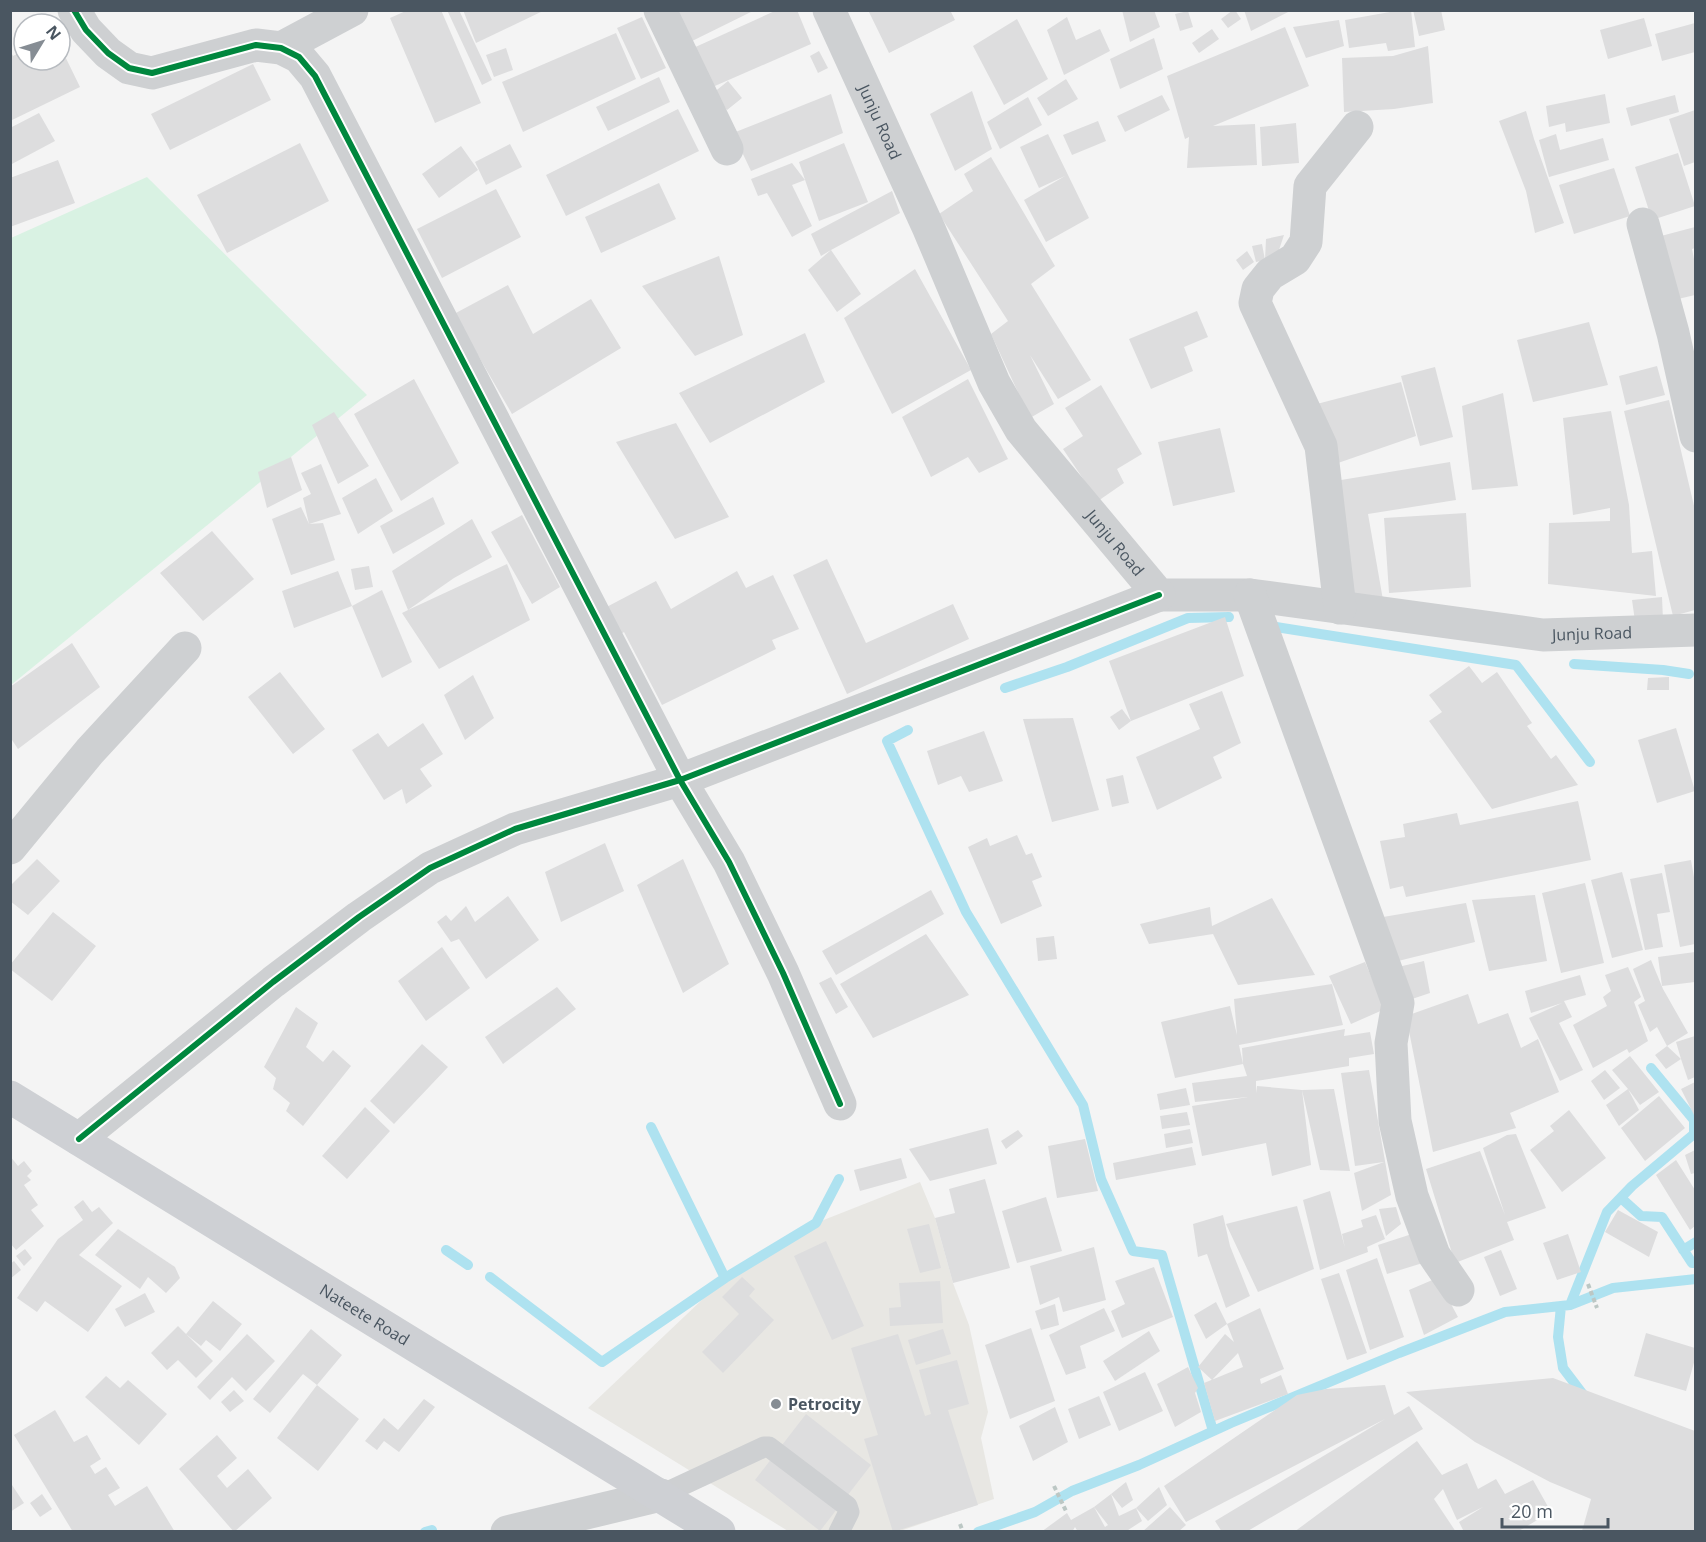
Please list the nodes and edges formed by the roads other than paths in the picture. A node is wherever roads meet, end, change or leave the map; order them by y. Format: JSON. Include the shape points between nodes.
{"nodes":[{"id":1,"x":74,"y":10,"type":"edge"},
{"id":2,"x":352,"y":10,"type":"edge"},
{"id":3,"x":660,"y":10,"type":"edge"},
{"id":4,"x":829,"y":10,"type":"edge"},
{"id":5,"x":282,"y":48,"type":"junction"},
{"id":6,"x":1357,"y":127,"type":"dead end"},
{"id":7,"x":727,"y":149,"type":"dead end"},
{"id":8,"x":1643,"y":224,"type":"dead end"},
{"id":9,"x":1695,"y":436,"type":"edge"},
{"id":10,"x":1159,"y":595,"type":"junction"},
{"id":11,"x":1250,"y":595,"type":"junction"},
{"id":12,"x":1340,"y":608,"type":"junction"},
{"id":13,"x":1695,"y":630,"type":"edge"},
{"id":14,"x":185,"y":648,"type":"dead end"},
{"id":15,"x":680,"y":780,"type":"junction"},
{"id":16,"x":10,"y":848,"type":"edge"},
{"id":17,"x":10,"y":1097,"type":"edge"},
{"id":18,"x":840,"y":1104,"type":"dead end"},
{"id":19,"x":79,"y":1139,"type":"junction"},
{"id":20,"x":1458,"y":1290,"type":"dead end"},
{"id":21,"x":661,"y":1495,"type":"junction"},
{"id":22,"x":507,"y":1532,"type":"edge"},
{"id":23,"x":719,"y":1532,"type":"edge"},
{"id":24,"x":839,"y":1532,"type":"edge"}],
"edges":[{"from":1,"to":5,"type":"street","via":[[108,53],[129,68],[152,73],[256,45]]},
{"from":2,"to":5,"type":"street"},
{"from":3,"to":7,"type":"street"},
{"from":4,"to":10,"type":"street","name":"Junju Road","via":[[994,383],[1021,430]]},
{"from":5,"to":15,"type":"street","via":[[299,57],[315,76]]},
{"from":6,"to":12,"type":"street","via":[[1310,186],[1306,242],[1295,259],[1270,274],[1258,289],[1255,303],[1321,446]]},
{"from":8,"to":9,"type":"street","via":[[1673,333]]},
{"from":10,"to":11,"type":"street","name":"Junju Road"},
{"from":10,"to":15,"type":"street"},
{"from":11,"to":12,"type":"street","name":"Junju Road"},
{"from":11,"to":20,"type":"street","via":[[1398,1003],[1391,1043],[1395,1121],[1412,1196],[1434,1255]]},
{"from":12,"to":13,"type":"street","name":"Junju Road","via":[[1543,635]]},
{"from":14,"to":16,"type":"street","via":[[90,751]]},
{"from":15,"to":18,"type":"street","via":[[744,892]]},
{"from":15,"to":19,"type":"street","via":[[515,829],[430,868],[273,982]]},
{"from":17,"to":19,"type":"main road","name":"Nateete Road"},
{"from":19,"to":21,"type":"main road","name":"Nateete Road"},
{"from":21,"to":22,"type":"street"},
{"from":21,"to":23,"type":"main road","name":"Nateete Road"},
{"from":21,"to":24,"type":"lane","via":[[769,1447],[847,1506],[849,1512]]}]}
